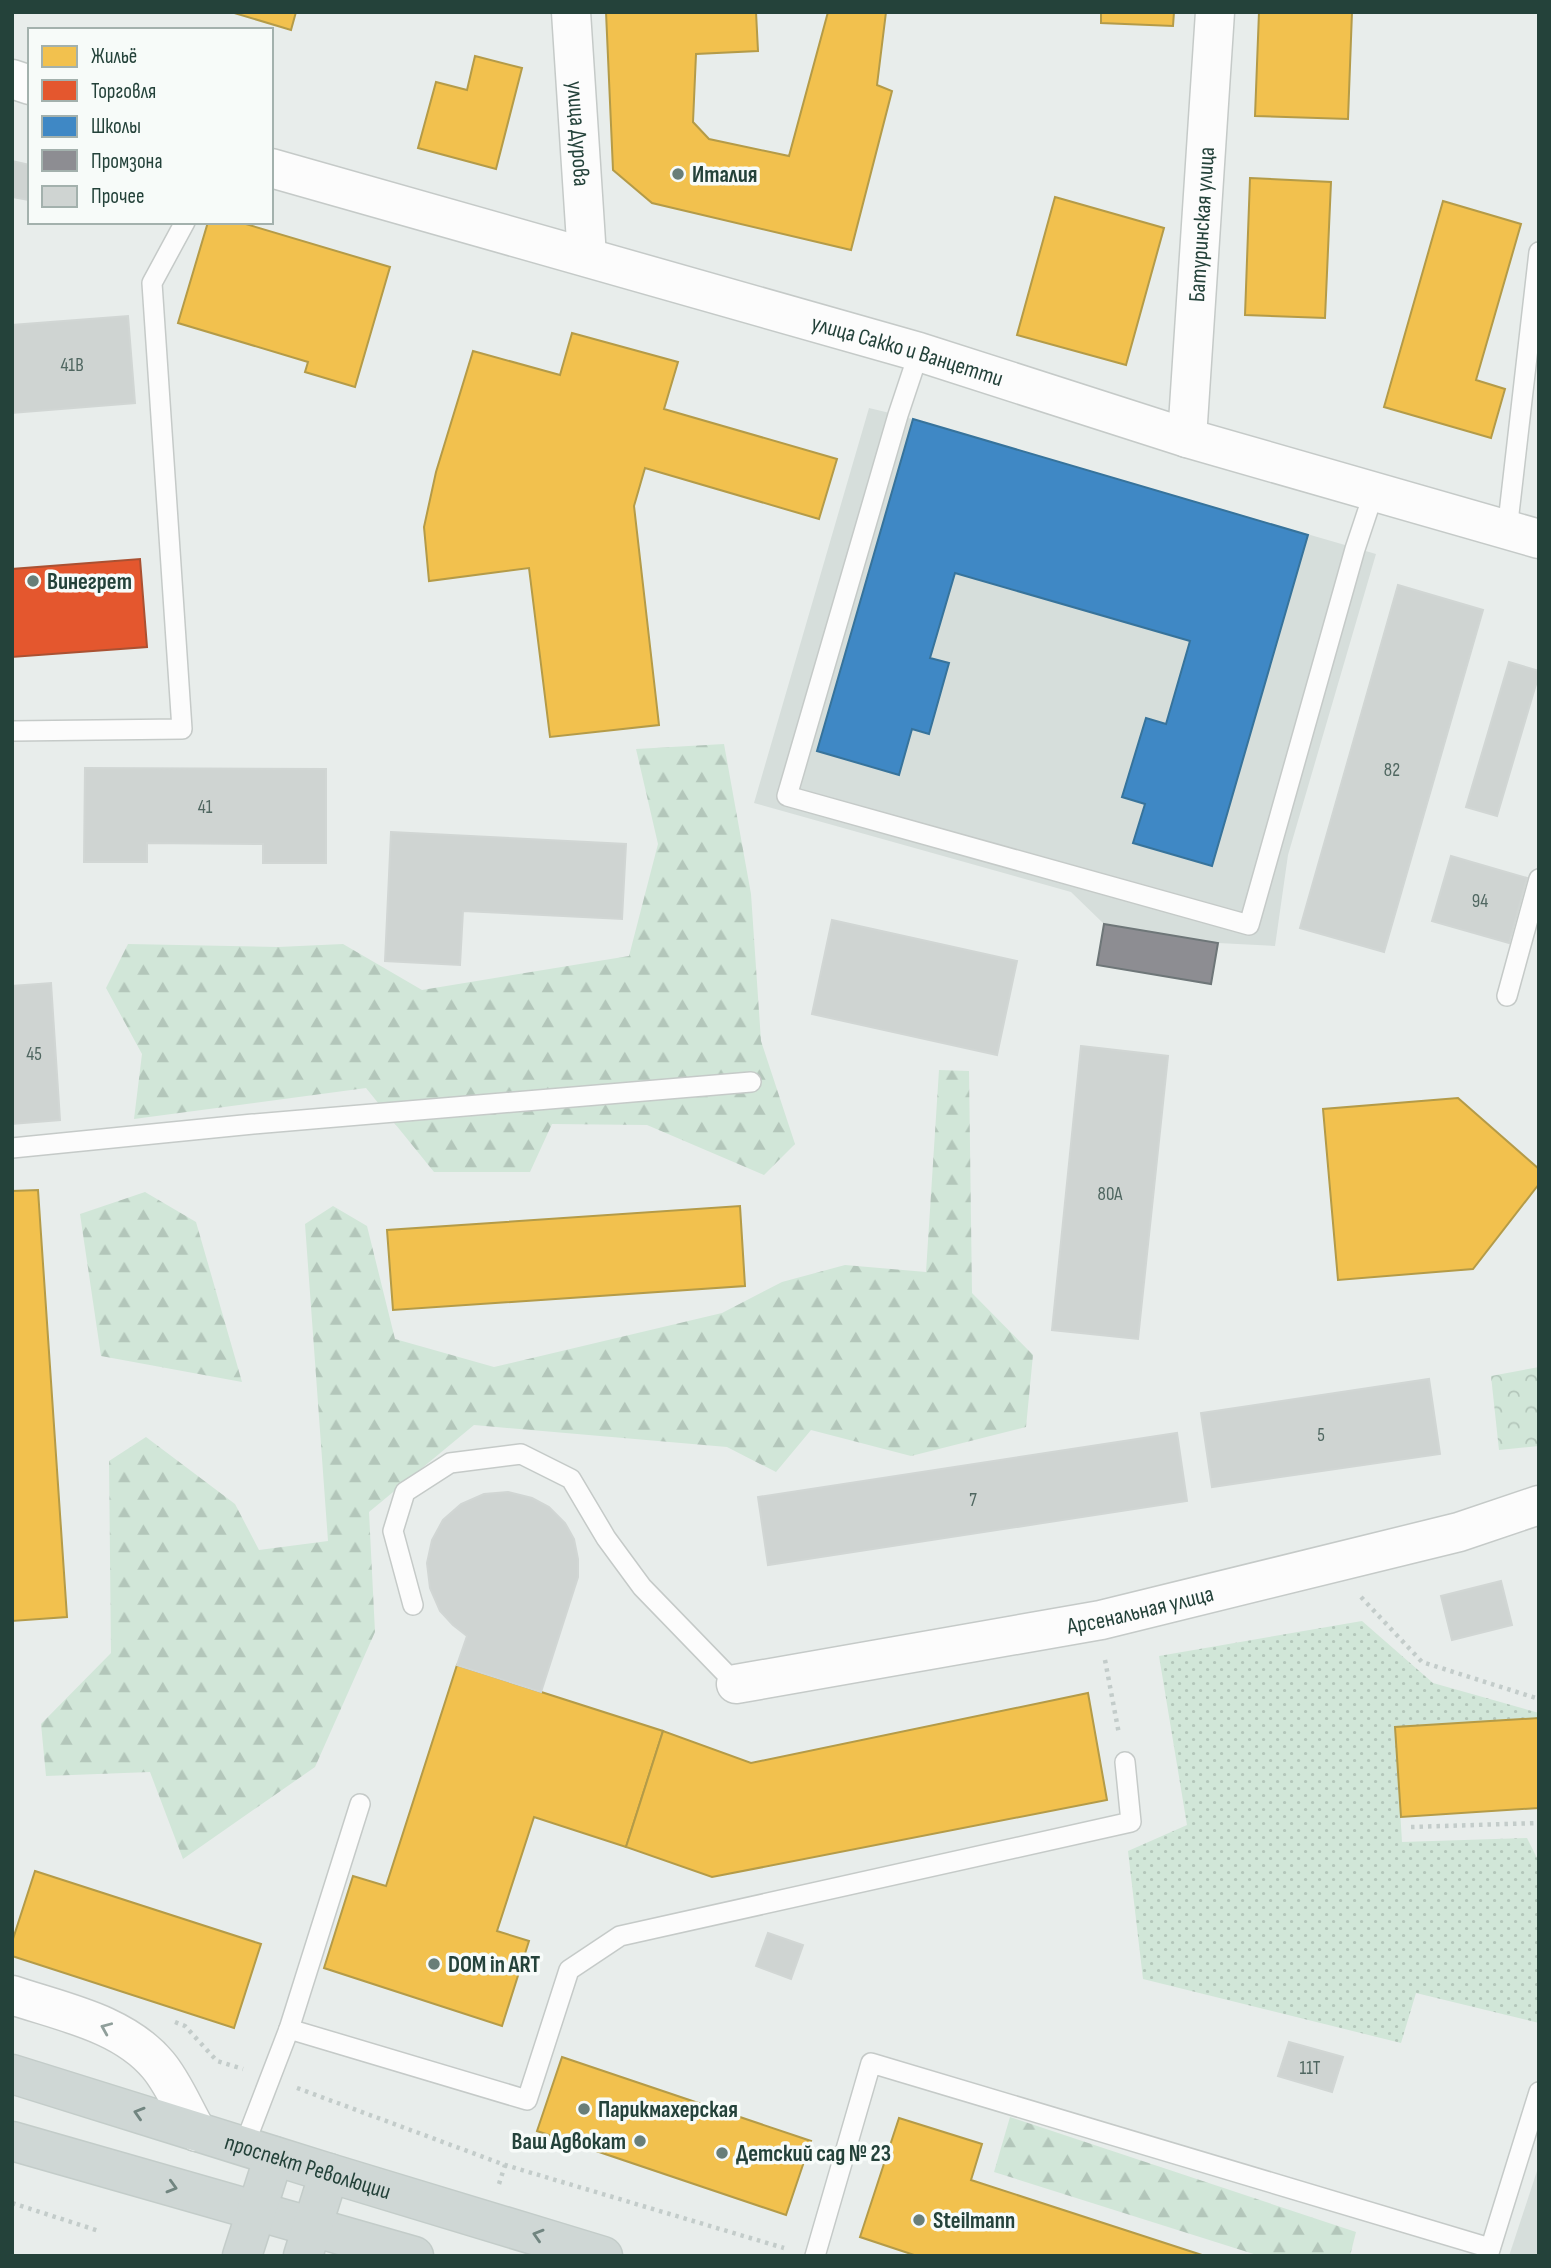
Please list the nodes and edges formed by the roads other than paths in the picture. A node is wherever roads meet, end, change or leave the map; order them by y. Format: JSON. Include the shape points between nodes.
{"nodes":[{"id":1,"x":571,"y":12,"type":"edge"},
{"id":2,"x":1215,"y":12,"type":"edge"},
{"id":3,"x":273,"y":169,"type":"edge"},
{"id":4,"x":183,"y":224,"type":"edge"},
{"id":5,"x":1539,"y":252,"type":"edge"},
{"id":6,"x":587,"y":257,"type":"junction"},
{"id":7,"x":919,"y":352,"type":"junction"},
{"id":8,"x":1187,"y":438,"type":"junction"},
{"id":9,"x":1374,"y":492,"type":"junction"},
{"id":10,"x":1523,"y":535,"type":"edge"},
{"id":11,"x":12,"y":731,"type":"edge"},
{"id":12,"x":1539,"y":879,"type":"edge"},
{"id":13,"x":1507,"y":996,"type":"dead end"},
{"id":14,"x":751,"y":1082,"type":"dead end"},
{"id":15,"x":12,"y":1147,"type":"edge"},
{"id":16,"x":1539,"y":1505,"type":"edge"},
{"id":17,"x":413,"y":1605,"type":"dead end"},
{"id":18,"x":736,"y":1684,"type":"joint"},
{"id":19,"x":1125,"y":1762,"type":"road end"},
{"id":20,"x":360,"y":1804,"type":"dead end"},
{"id":21,"x":12,"y":1995,"type":"edge"},
{"id":22,"x":289,"y":2029,"type":"junction"},
{"id":23,"x":12,"y":2074,"type":"edge"},
{"id":24,"x":1539,"y":2092,"type":"edge"},
{"id":25,"x":197,"y":2132,"type":"junction"},
{"id":26,"x":12,"y":2141,"type":"edge"},
{"id":27,"x":259,"y":2151,"type":"junction"},
{"id":28,"x":329,"y":2174,"type":"junction"},
{"id":29,"x":255,"y":2211,"type":"junction"},
{"id":30,"x":308,"y":2242,"type":"edge"},
{"id":31,"x":1489,"y":2252,"type":"edge"},
{"id":32,"x":242,"y":2256,"type":"edge"},
{"id":33,"x":414,"y":2256,"type":"edge"},
{"id":34,"x":603,"y":2256,"type":"edge"},
{"id":35,"x":815,"y":2256,"type":"edge"}],
"edges":[{"from":1,"to":6,"type":"street","name":"улица Дурова"},
{"from":2,"to":8,"type":"street","name":"Батуринская улица"},
{"from":3,"to":6,"type":"street","name":"улица Сакко и Ванцетти"},
{"from":4,"to":11,"type":"lane","via":[[152,283],[182,729]]},
{"from":5,"to":10,"type":"lane"},
{"from":6,"to":7,"type":"street","name":"улица Сакко и Ванцетти"},
{"from":7,"to":8,"type":"street","name":"улица Сакко и Ванцетти"},
{"from":7,"to":9,"type":"lane","via":[[787,796],[1249,925]]},
{"from":8,"to":9,"type":"street","name":"улица Сакко и Ванцетти"},
{"from":9,"to":10,"type":"street","name":"улица Сакко и Ванцетти"},
{"from":12,"to":13,"type":"lane"},
{"from":14,"to":15,"type":"lane"},
{"from":16,"to":18,"type":"street","name":"Арсенальная улица","via":[[1459,1532],[1101,1620]]},
{"from":17,"to":18,"type":"lane","via":[[393,1531],[405,1492],[450,1463],[521,1454],[571,1479],[642,1587]]},
{"from":19,"to":22,"type":"lane","via":[[1131,1822],[620,1936],[569,1970],[527,2100]]},
{"from":20,"to":22,"type":"lane"},
{"from":25,"to":21,"type":"street","one_way":true,"via":[[159,2066],[132,2040]]},
{"from":22,"to":27,"type":"lane","via":[[269,2078]]},
{"from":25,"to":23,"type":"main road","name":"проспект Революции","one_way":true},
{"from":24,"to":31,"type":"lane"},
{"from":25,"to":27,"type":"main road","name":"проспект Революции"},
{"from":26,"to":29,"type":"main road","one_way":true},
{"from":27,"to":28,"type":"main road","name":"проспект Революции"},
{"from":27,"to":29,"type":"main road"},
{"from":28,"to":30,"type":"main road"},
{"from":34,"to":28,"type":"main road","name":"проспект Революции","one_way":true},
{"from":29,"to":30,"type":"main road"},
{"from":29,"to":32,"type":"main road"},
{"from":30,"to":33,"type":"main road"},
{"from":31,"to":35,"type":"lane","via":[[872,2063]]}]}
